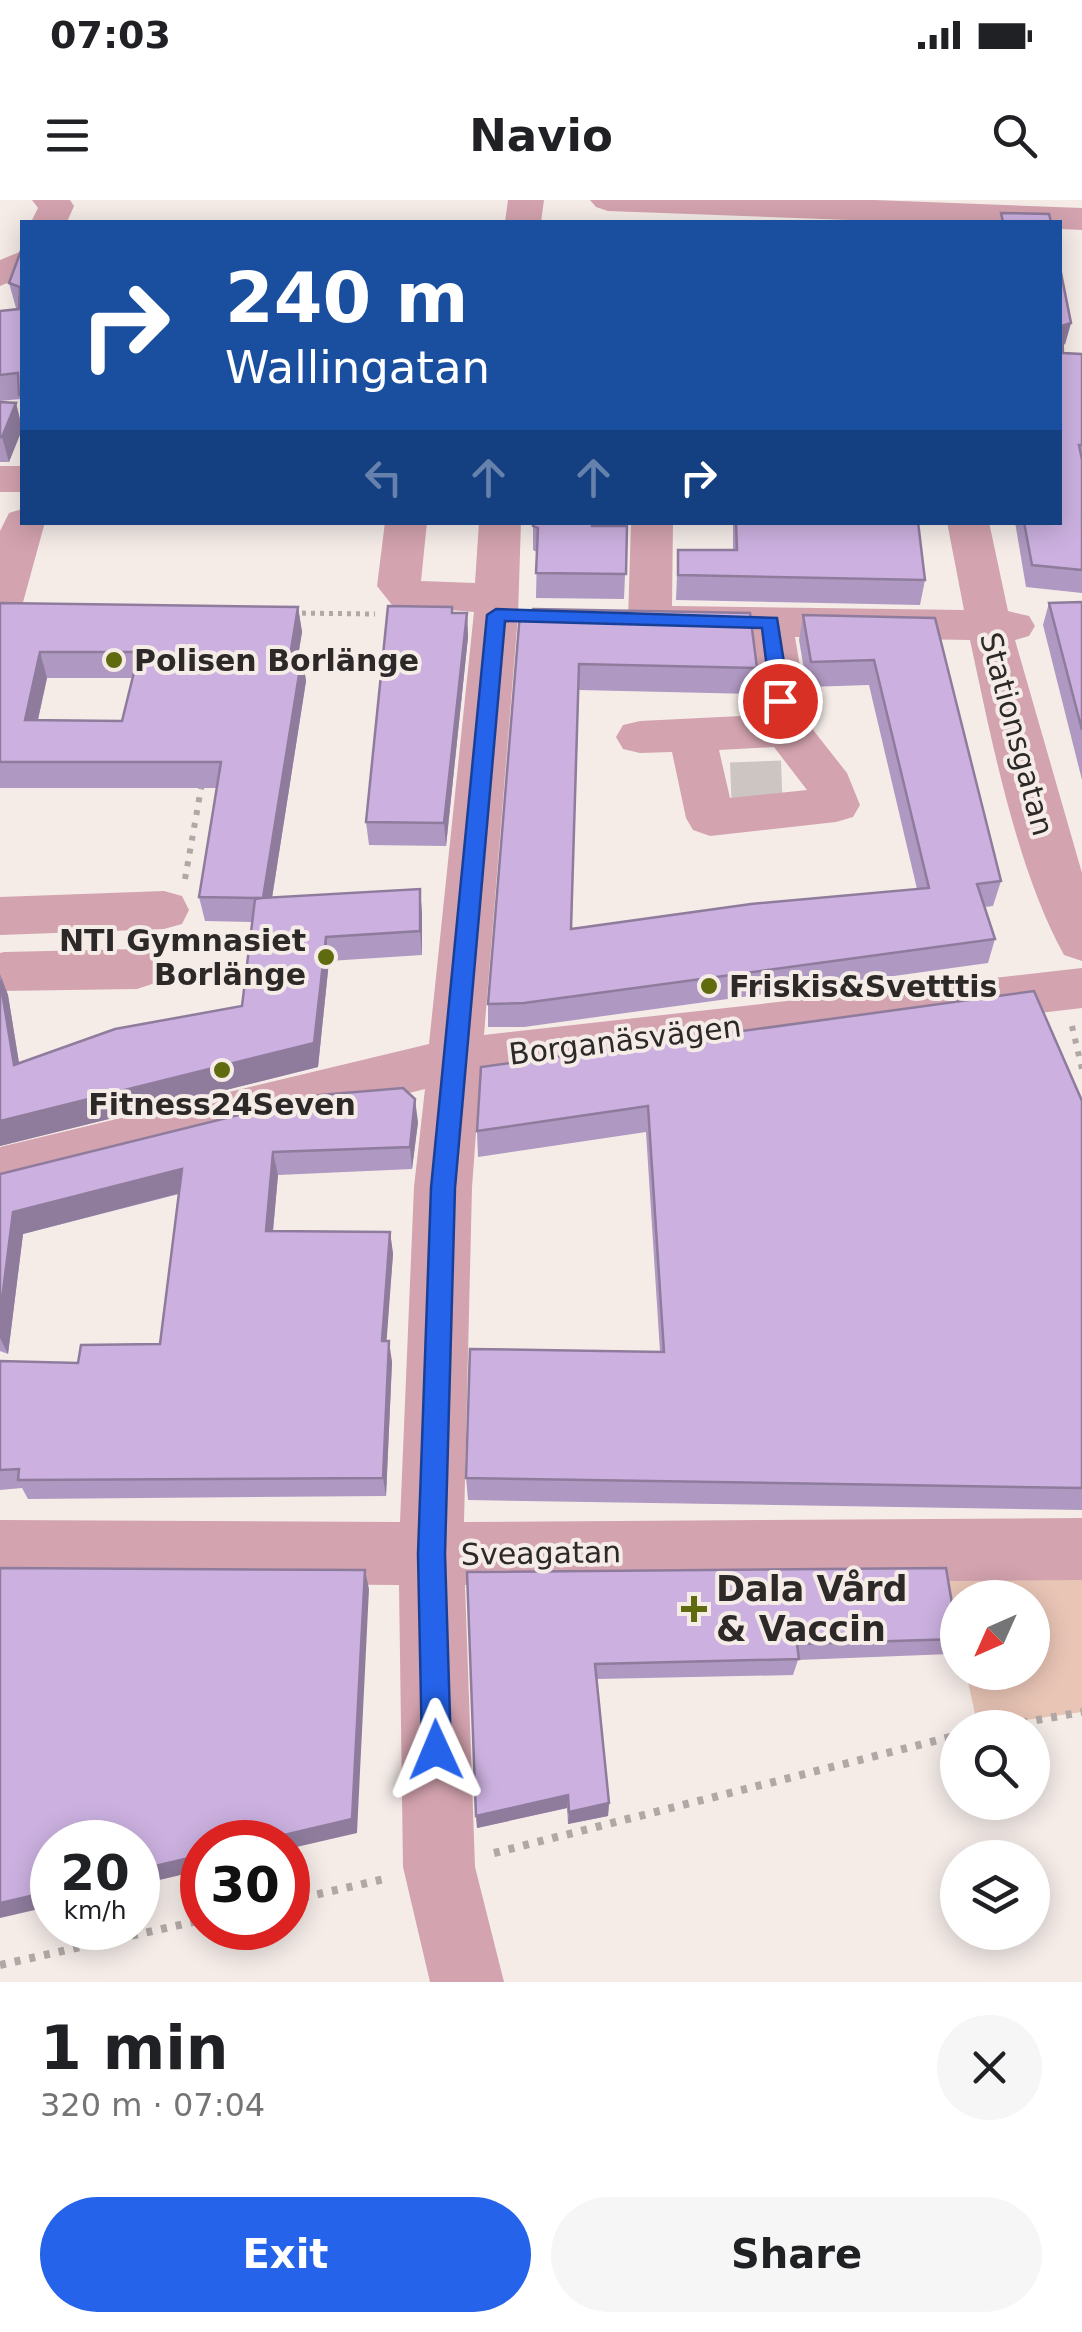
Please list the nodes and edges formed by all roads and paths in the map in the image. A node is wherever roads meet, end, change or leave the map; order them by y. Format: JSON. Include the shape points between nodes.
{"nodes":[{"id":1,"x":608,"y":200,"type":"edge"},
{"id":2,"x":935,"y":212,"type":"edge"},
{"id":3,"x":1082,"y":219,"type":"edge"},
{"id":4,"x":23,"y":525,"type":"edge"},
{"id":5,"x":406,"y":525,"type":"edge"},
{"id":6,"x":500,"y":525,"type":"edge"},
{"id":7,"x":651,"y":525,"type":"edge"},
{"id":8,"x":969,"y":525,"type":"edge"},
{"id":9,"x":992,"y":525,"type":"edge"},
{"id":10,"x":0,"y":606,"type":"edge"},
{"id":11,"x":509,"y":610,"type":"junction"},
{"id":12,"x":290,"y":613,"type":"edge"},
{"id":13,"x":385,"y":614,"type":"edge"},
{"id":14,"x":1007,"y":615,"type":"junction"},
{"id":15,"x":770,"y":622,"type":"junction"},
{"id":16,"x":787,"y":730,"type":"junction"},
{"id":17,"x":692,"y":734,"type":"junction"},
{"id":18,"x":640,"y":737,"type":"dead end"},
{"id":19,"x":204,"y":768,"type":"edge"},
{"id":20,"x":1082,"y":867,"type":"edge"},
{"id":21,"x":174,"y":898,"type":"joint"},
{"id":22,"x":0,"y":916,"type":"edge"},
{"id":23,"x":1082,"y":942,"type":"edge"},
{"id":24,"x":137,"y":968,"type":"dead end"},
{"id":25,"x":4,"y":972,"type":"dead end"},
{"id":26,"x":1082,"y":988,"type":"edge"},
{"id":27,"x":454,"y":1060,"type":"junction"},
{"id":28,"x":0,"y":1172,"type":"edge"},
{"id":29,"x":1082,"y":1549,"type":"edge"},
{"id":30,"x":0,"y":1551,"type":"edge"},
{"id":31,"x":432,"y":1554,"type":"junction"},
{"id":32,"x":1082,"y":1712,"type":"edge"},
{"id":33,"x":1050,"y":1718,"type":"edge"},
{"id":34,"x":940,"y":1740,"type":"edge"},
{"id":35,"x":439,"y":1867,"type":"junction"},
{"id":36,"x":310,"y":1896,"type":"edge"},
{"id":37,"x":180,"y":1925,"type":"edge"},
{"id":38,"x":0,"y":1965,"type":"edge"},
{"id":39,"x":467,"y":1982,"type":"edge"}],
"edges":[{"from":1,"to":2,"type":"street"},
{"from":2,"to":3,"type":"street"},
{"from":4,"to":10,"type":"street"},
{"from":5,"to":11,"type":"street","via":[[399,586],[408,596]]},
{"from":6,"to":11,"type":"street"},
{"from":7,"to":15,"type":"street","via":[[630,619]]},
{"from":8,"to":14,"type":"street","name":"Stationsgatan"},
{"from":9,"to":14,"type":"street","name":"Stationsgatan"},
{"from":11,"to":27,"type":"street"},
{"from":12,"to":13,"type":"path"},
{"from":14,"to":15,"type":"street"},
{"from":14,"to":20,"type":"street","name":"Stationsgatan"},
{"from":14,"to":23,"type":"street","name":"Stationsgatan","via":[[1050,860]]},
{"from":15,"to":16,"type":"street"},
{"from":16,"to":17,"type":"street"},
{"from":16,"to":17,"type":"street","via":[[836,805],[710,818]]},
{"from":17,"to":18,"type":"street"},
{"from":19,"to":21,"type":"path"},
{"from":21,"to":22,"type":"street"},
{"from":24,"to":25,"type":"street"},
{"from":26,"to":27,"type":"street","name":"Borganäsvägen"},
{"from":27,"to":28,"type":"street","name":"Borganäsvägen"},
{"from":27,"to":31,"type":"street","via":[[443,1188]]},
{"from":29,"to":31,"type":"street","name":"Sveagatan"},
{"from":30,"to":31,"type":"street","name":"Sveagatan"},
{"from":31,"to":35,"type":"street"},
{"from":32,"to":33,"type":"path"},
{"from":34,"to":35,"type":"path"},
{"from":35,"to":36,"type":"path"},
{"from":35,"to":39,"type":"street"},
{"from":37,"to":38,"type":"path"}]}
